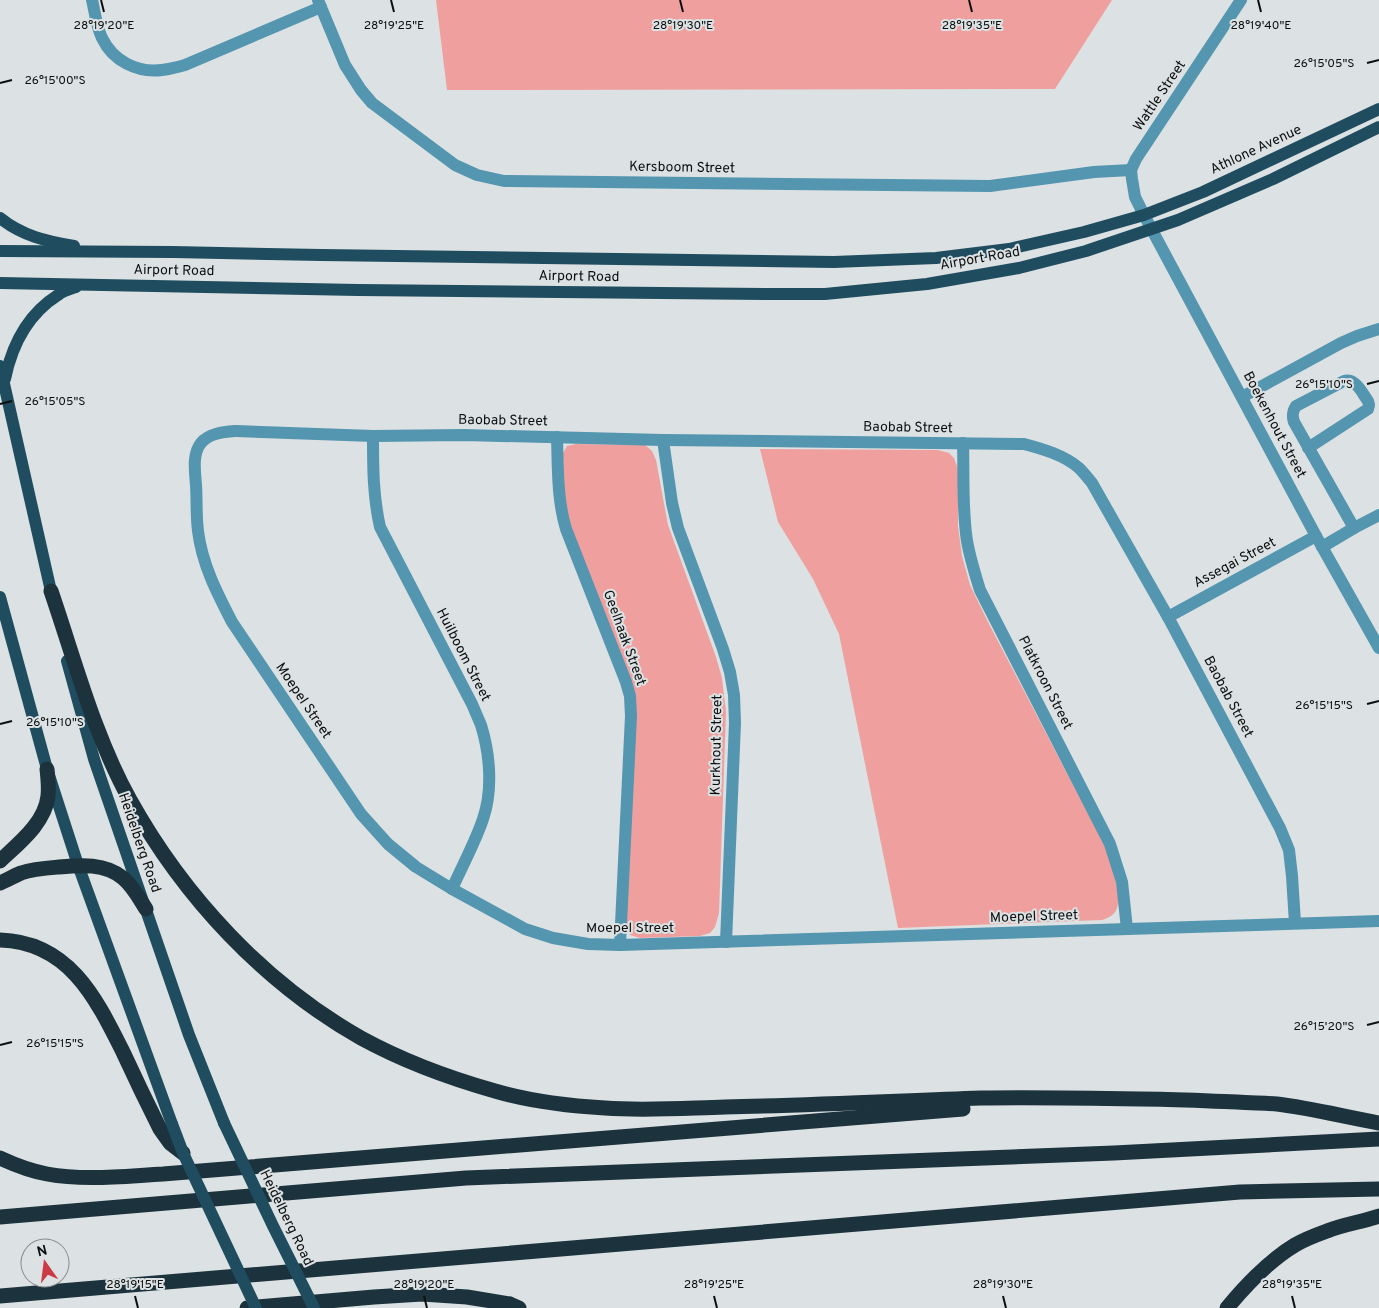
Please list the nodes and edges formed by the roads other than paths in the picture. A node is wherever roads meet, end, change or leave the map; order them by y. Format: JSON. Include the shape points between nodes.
{"nodes":[{"id":1,"x":92,"y":0,"type":"edge"},
{"id":2,"x":1241,"y":0,"type":"edge"},
{"id":3,"x":320,"y":4,"type":"edge"},
{"id":4,"x":1379,"y":109,"type":"edge"},
{"id":5,"x":1379,"y":127,"type":"edge"},
{"id":6,"x":1132,"y":170,"type":"junction"},
{"id":7,"x":1144,"y":215,"type":"junction"},
{"id":8,"x":0,"y":218,"type":"edge"},
{"id":9,"x":1151,"y":230,"type":"junction"},
{"id":10,"x":102,"y":251,"type":"junction"},
{"id":11,"x":0,"y":252,"type":"edge"},
{"id":12,"x":0,"y":283,"type":"edge"},
{"id":13,"x":83,"y":284,"type":"junction"},
{"id":14,"x":1379,"y":329,"type":"edge"},
{"id":15,"x":0,"y":366,"type":"edge"},
{"id":16,"x":4,"y":385,"type":"junction"},
{"id":17,"x":1242,"y":397,"type":"junction"},
{"id":18,"x":221,"y":432,"type":"joint"},
{"id":19,"x":373,"y":436,"type":"junction"},
{"id":20,"x":557,"y":438,"type":"junction"},
{"id":21,"x":663,"y":440,"type":"junction"},
{"id":22,"x":963,"y":443,"type":"junction"},
{"id":23,"x":1308,"y":448,"type":"junction"},
{"id":24,"x":1379,"y":514,"type":"edge"},
{"id":25,"x":1354,"y":528,"type":"junction"},
{"id":26,"x":1319,"y":542,"type":"junction"},
{"id":27,"x":51,"y":591,"type":"junction"},
{"id":28,"x":0,"y":597,"type":"edge"},
{"id":29,"x":1168,"y":616,"type":"junction"},
{"id":30,"x":1378,"y":643,"type":"edge"},
{"id":31,"x":47,"y":768,"type":"junction"},
{"id":32,"x":0,"y":861,"type":"edge"},
{"id":33,"x":78,"y":865,"type":"junction"},
{"id":34,"x":0,"y":883,"type":"edge"},
{"id":35,"x":452,"y":889,"type":"junction"},
{"id":36,"x":146,"y":909,"type":"junction"},
{"id":37,"x":1379,"y":921,"type":"edge"},
{"id":38,"x":1295,"y":922,"type":"junction"},
{"id":39,"x":1127,"y":930,"type":"junction"},
{"id":40,"x":0,"y":940,"type":"edge"},
{"id":41,"x":726,"y":942,"type":"junction"},
{"id":42,"x":620,"y":945,"type":"junction"},
{"id":43,"x":1178,"y":1099,"type":"junction"},
{"id":44,"x":1379,"y":1122,"type":"edge"},
{"id":45,"x":166,"y":1126,"type":"junction"},
{"id":46,"x":1379,"y":1139,"type":"edge"},
{"id":47,"x":183,"y":1154,"type":"joint"},
{"id":48,"x":0,"y":1158,"type":"edge"},
{"id":49,"x":1379,"y":1189,"type":"edge"},
{"id":50,"x":1379,"y":1216,"type":"edge"},
{"id":51,"x":0,"y":1218,"type":"edge"},
{"id":52,"x":0,"y":1296,"type":"edge"},
{"id":53,"x":247,"y":1308,"type":"edge"},
{"id":54,"x":256,"y":1308,"type":"edge"},
{"id":55,"x":314,"y":1308,"type":"edge"},
{"id":56,"x":519,"y":1308,"type":"edge"},
{"id":57,"x":1227,"y":1308,"type":"edge"}],
"edges":[{"from":1,"to":3,"type":"street","via":[[101,37],[109,49],[128,65],[152,71],[185,64]]},
{"from":2,"to":6,"type":"street","name":"Wattle Street","via":[[1136,159]]},
{"from":3,"to":6,"type":"street","name":"Kersboom Street","via":[[344,65],[372,103],[455,165],[504,181],[990,186]]},
{"from":4,"to":7,"type":"main road","name":"Athlone Avenue","via":[[1203,192]]},
{"from":5,"to":9,"type":"main road","via":[[1272,179]]},
{"from":6,"to":7,"type":"street","via":[[1135,197]]},
{"from":7,"to":9,"type":"street","name":"Boekenhout Street"},
{"from":7,"to":10,"type":"main road","name":"Airport Road","via":[[1009,249],[926,258],[834,262]]},
{"from":8,"to":10,"type":"main road","via":[[36,238]]},
{"from":9,"to":13,"type":"main road","name":"Airport Road","via":[[1019,268],[927,284],[825,294]]},
{"from":9,"to":17,"type":"street","name":"Boekenhout Street"},
{"from":10,"to":11,"type":"main road","name":"Airport Road"},
{"from":12,"to":13,"type":"main road","name":"Airport Road"},
{"from":13,"to":16,"type":"main road","via":[[59,294],[28,321],[14,348]]},
{"from":14,"to":17,"type":"street","via":[[1341,343]]},
{"from":15,"to":16,"type":"main road","name":"Heidelberg Road"},
{"from":16,"to":27,"type":"main road","name":"Heidelberg Road"},
{"from":17,"to":26,"type":"street","name":"Boekenhout Street"},
{"from":18,"to":19,"type":"street","name":"Baobab Street"},
{"from":18,"to":35,"type":"street","name":"Moepel Street","via":[[200,444],[195,468],[198,532],[215,589],[232,622],[361,814],[388,844],[416,867]]},
{"from":19,"to":20,"type":"street","name":"Baobab Street"},
{"from":19,"to":35,"type":"street","name":"Huilboom Street","via":[[374,485],[380,527],[472,704],[487,750],[488,800]]},
{"from":20,"to":21,"type":"street","name":"Baobab Street"},
{"from":20,"to":42,"type":"street","name":"Geelhaak Street","via":[[558,492],[566,529],[630,696]]},
{"from":21,"to":22,"type":"street","name":"Baobab Street"},
{"from":21,"to":41,"type":"street","name":"Kurkhout Street","via":[[678,528],[723,649],[734,695]]},
{"from":22,"to":29,"type":"street","name":"Baobab Street","via":[[1024,444],[1050,452],[1078,467],[1092,483]]},
{"from":22,"to":39,"type":"street","name":"Platkroon Street","via":[[967,540],[980,590],[1110,844],[1122,882]]},
{"from":23,"to":23,"type":"street","via":[[1292,417],[1296,406],[1344,381],[1353,382],[1368,402],[1368,409]]},
{"from":23,"to":25,"type":"street"},
{"from":24,"to":25,"type":"street","name":"Assegai Street"},
{"from":25,"to":26,"type":"street","name":"Assegai Street"},
{"from":26,"to":29,"type":"street","name":"Assegai Street"},
{"from":26,"to":30,"type":"street","name":"Boekenhout Street"},
{"from":27,"to":36,"type":"main road","name":"Heidelberg Road","via":[[94,759]]},
{"from":27,"to":43,"type":"highway","via":[[102,740],[129,798],[184,883],[219,924],[279,981],[320,1012],[404,1059],[498,1092],[546,1102],[608,1109],[986,1098]]},
{"from":28,"to":31,"type":"main road"},
{"from":29,"to":38,"type":"street","name":"Baobab Street","via":[[1280,828],[1289,850]]},
{"from":31,"to":32,"type":"highway","via":[[48,796],[40,819]]},
{"from":31,"to":33,"type":"main road"},
{"from":33,"to":34,"type":"highway","via":[[22,873]]},
{"from":33,"to":36,"type":"highway","via":[[110,870],[121,876]]},
{"from":33,"to":45,"type":"main road"},
{"from":35,"to":42,"type":"street","name":"Moepel Street","via":[[525,929],[588,944]]},
{"from":36,"to":55,"type":"main road","name":"Heidelberg Road","bridge":true,"via":[[189,1035],[224,1123]]},
{"from":37,"to":38,"type":"street","name":"Moepel Street"},
{"from":38,"to":39,"type":"street","name":"Moepel Street"},
{"from":39,"to":41,"type":"street","name":"Moepel Street"},
{"from":40,"to":45,"type":"highway","via":[[16,940],[40,948],[66,965],[82,981]]},
{"from":41,"to":42,"type":"street","name":"Moepel Street"},
{"from":43,"to":44,"type":"highway","via":[[1276,1104]]},
{"from":43,"to":48,"type":"highway","via":[[984,1107],[154,1175],[89,1178],[48,1174]]},
{"from":45,"to":47,"type":"highway","via":[[170,1143]]},
{"from":46,"to":51,"type":"highway","via":[[1114,1153],[466,1178]]},
{"from":47,"to":54,"type":"main road","bridge":true},
{"from":49,"to":52,"type":"highway","via":[[1240,1192]]},
{"from":50,"to":57,"type":"highway","via":[[1329,1230],[1295,1245],[1258,1275]]},
{"from":53,"to":56,"type":"highway","via":[[422,1294],[467,1297]]}]}
